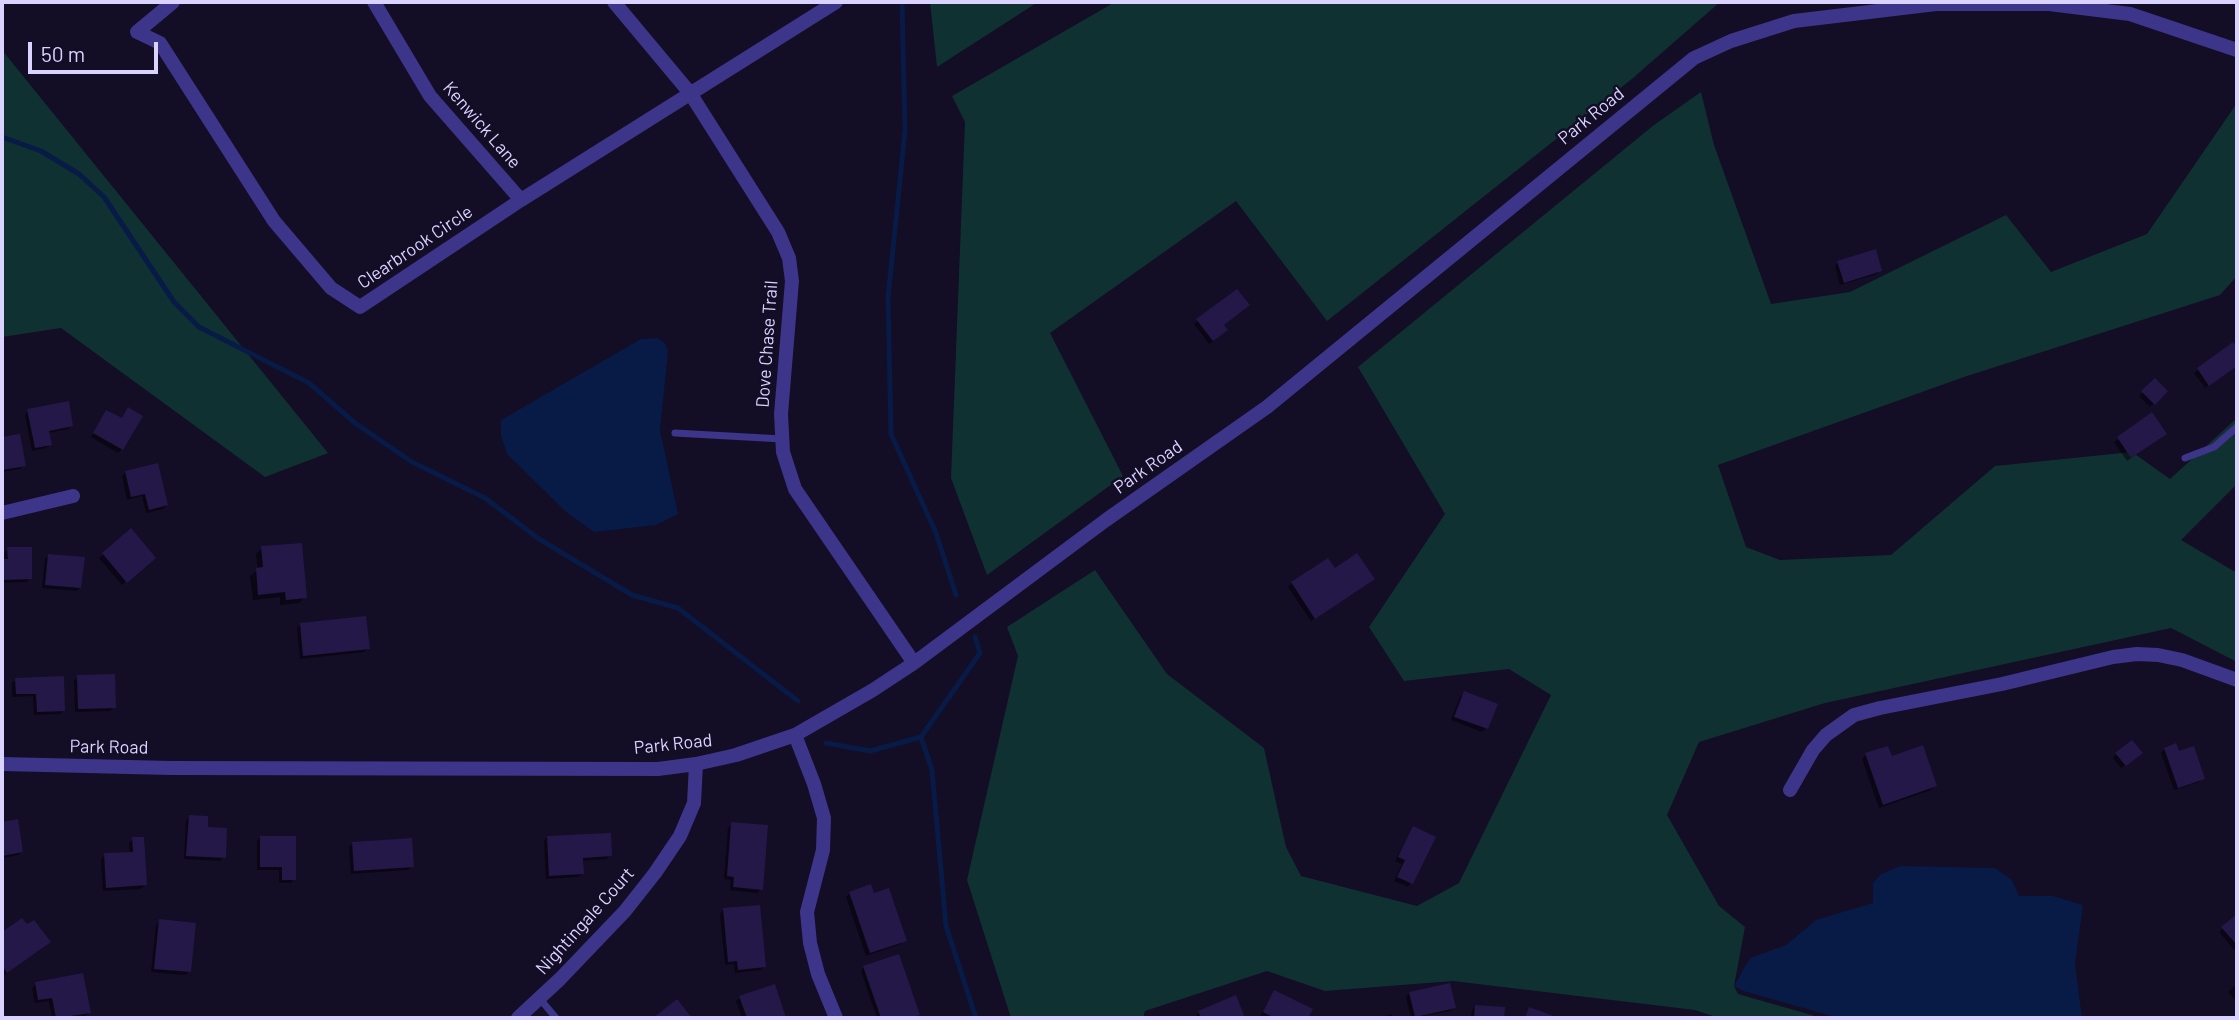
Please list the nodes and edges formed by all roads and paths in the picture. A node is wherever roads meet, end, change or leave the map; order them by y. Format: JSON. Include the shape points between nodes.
{"nodes":[{"id":1,"x":173,"y":2,"type":"edge"},
{"id":2,"x":374,"y":2,"type":"edge"},
{"id":3,"x":614,"y":2,"type":"edge"},
{"id":4,"x":836,"y":2,"type":"edge"},
{"id":5,"x":2126,"y":8,"type":"edge"},
{"id":6,"x":2237,"y":50,"type":"edge"},
{"id":7,"x":690,"y":93,"type":"junction"},
{"id":8,"x":521,"y":200,"type":"junction"},
{"id":9,"x":2237,"y":427,"type":"edge"},
{"id":10,"x":675,"y":433,"type":"dead end"},
{"id":11,"x":782,"y":439,"type":"junction"},
{"id":12,"x":2185,"y":458,"type":"dead end"},
{"id":13,"x":73,"y":496,"type":"dead end"},
{"id":14,"x":2,"y":513,"type":"edge"},
{"id":15,"x":914,"y":663,"type":"junction"},
{"id":16,"x":2237,"y":680,"type":"edge"},
{"id":17,"x":794,"y":735,"type":"junction"},
{"id":18,"x":2,"y":764,"type":"edge"},
{"id":19,"x":696,"y":764,"type":"junction"},
{"id":20,"x":1790,"y":789,"type":"dead end"},
{"id":21,"x":540,"y":999,"type":"junction"},
{"id":22,"x":518,"y":1018,"type":"edge"},
{"id":23,"x":556,"y":1018,"type":"edge"},
{"id":24,"x":836,"y":1018,"type":"edge"}],
"edges":[{"from":1,"to":8,"type":"street","name":"Clearbrook Circle","via":[[137,32],[160,43],[274,221],[331,288],[360,307]]},
{"from":2,"to":8,"type":"street","name":"Kenwick Lane","via":[[430,96]]},
{"from":3,"to":7,"type":"street","name":"Dove Chase Trail"},
{"from":4,"to":7,"type":"street","name":"Clearbrook Circle"},
{"from":5,"to":6,"type":"street","name":"Park Road"},
{"from":5,"to":15,"type":"street","name":"Park Road","via":[[1936,4],[1794,21],[1694,58],[1266,407]]},
{"from":7,"to":8,"type":"street","name":"Clearbrook Circle"},
{"from":7,"to":11,"type":"street","name":"Dove Chase Trail","via":[[778,232],[789,258],[792,281]]},
{"from":9,"to":12,"type":"lane","via":[[2214,447]]},
{"from":10,"to":11,"type":"lane"},
{"from":11,"to":15,"type":"street","name":"Dove Chase Trail","via":[[795,489]]},
{"from":13,"to":14,"type":"street"},
{"from":15,"to":17,"type":"street","name":"Park Road"},
{"from":16,"to":20,"type":"street","via":[[2182,660],[2137,654],[1880,708],[1854,715],[1826,735]]},
{"from":17,"to":19,"type":"street","name":"Park Road"},
{"from":17,"to":24,"type":"street","via":[[824,818],[823,850],[807,912],[815,963]]},
{"from":18,"to":19,"type":"street","name":"Park Road","via":[[658,769]]},
{"from":19,"to":21,"type":"street","name":"Nightingale Court","via":[[694,803],[680,836],[625,911]]},
{"from":21,"to":22,"type":"street","name":"Nightingale Court"},
{"from":21,"to":23,"type":"lane"}]}
